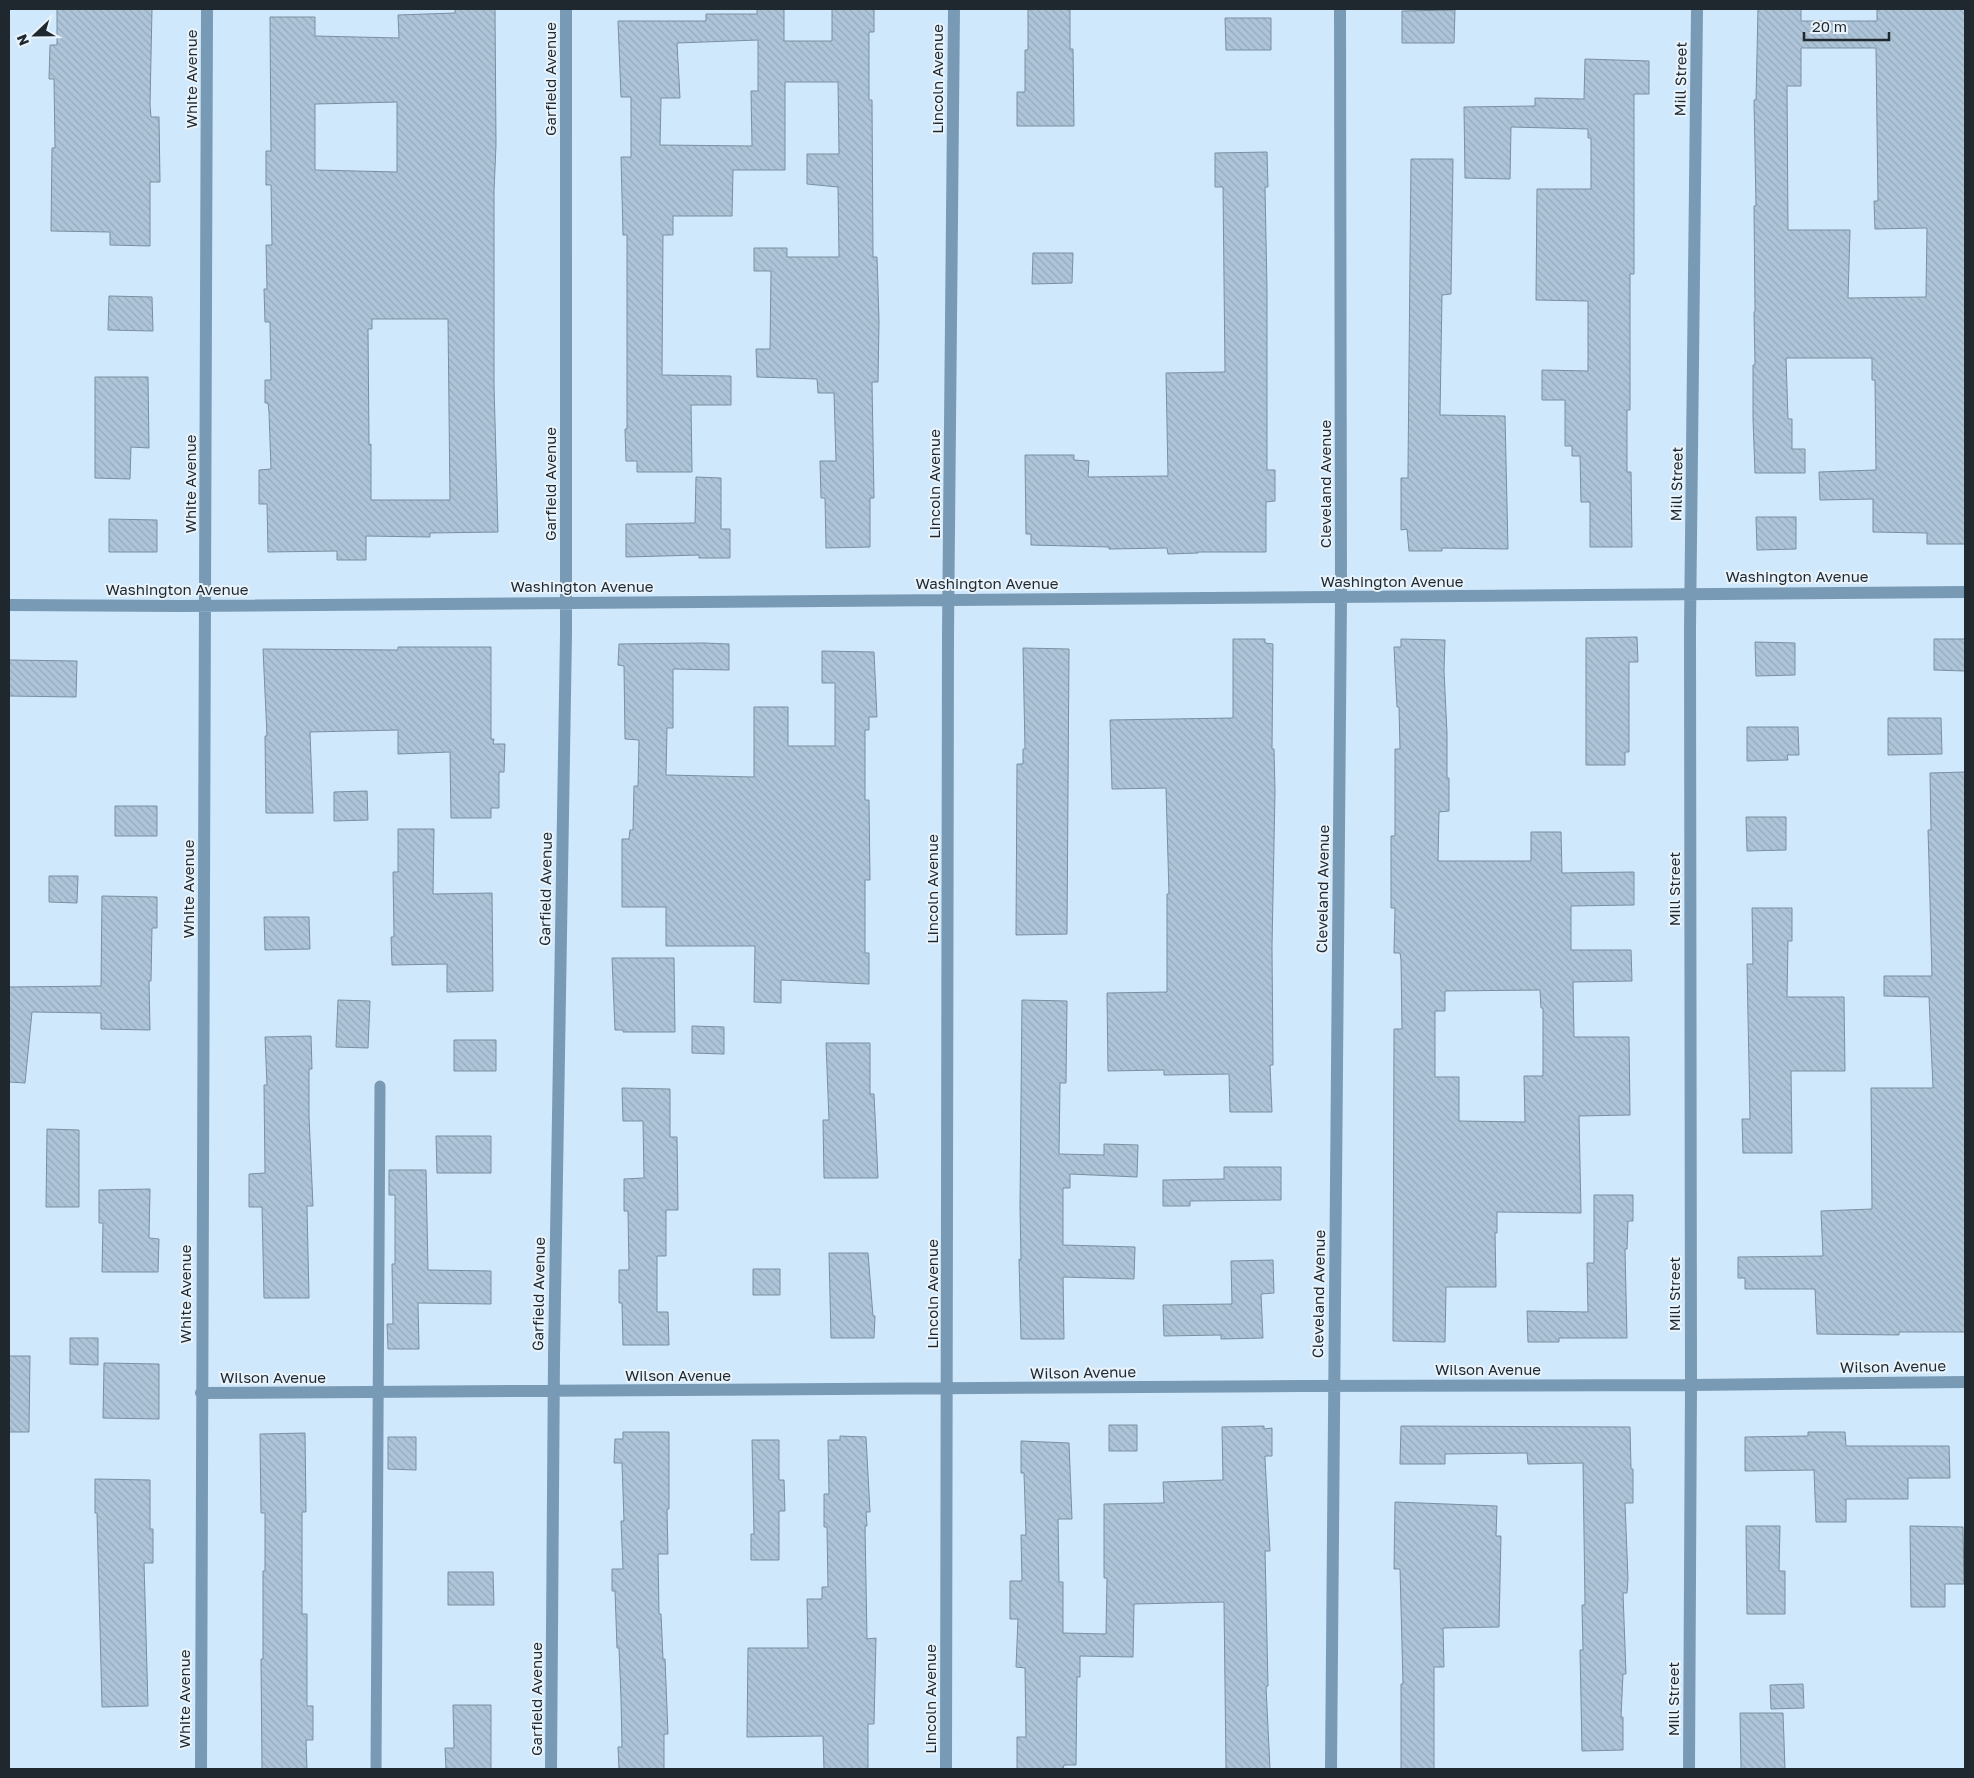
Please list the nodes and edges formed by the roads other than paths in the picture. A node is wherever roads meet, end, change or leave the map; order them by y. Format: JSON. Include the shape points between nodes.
{"nodes":[{"id":1,"x":207,"y":9,"type":"edge"},
{"id":2,"x":566,"y":9,"type":"edge"},
{"id":3,"x":954,"y":9,"type":"edge"},
{"id":4,"x":1340,"y":9,"type":"edge"},
{"id":5,"x":1697,"y":9,"type":"edge"},
{"id":6,"x":1965,"y":592,"type":"edge"},
{"id":7,"x":1691,"y":594,"type":"junction"},
{"id":8,"x":1341,"y":598,"type":"junction"},
{"id":9,"x":949,"y":599,"type":"junction"},
{"id":10,"x":566,"y":602,"type":"junction"},
{"id":11,"x":9,"y":605,"type":"edge"},
{"id":12,"x":206,"y":605,"type":"junction"},
{"id":13,"x":380,"y":1086,"type":"dead end"},
{"id":14,"x":1965,"y":1382,"type":"edge"},
{"id":15,"x":1691,"y":1385,"type":"junction"},
{"id":16,"x":1333,"y":1386,"type":"junction"},
{"id":17,"x":948,"y":1389,"type":"junction"},
{"id":18,"x":554,"y":1390,"type":"junction"},
{"id":19,"x":378,"y":1392,"type":"junction"},
{"id":20,"x":201,"y":1393,"type":"junction"},
{"id":21,"x":201,"y":1769,"type":"edge"},
{"id":22,"x":376,"y":1769,"type":"edge"},
{"id":23,"x":551,"y":1769,"type":"edge"},
{"id":24,"x":946,"y":1769,"type":"edge"},
{"id":25,"x":1331,"y":1769,"type":"edge"},
{"id":26,"x":1689,"y":1769,"type":"edge"}],
"edges":[{"from":1,"to":12,"type":"street","name":"White Avenue"},
{"from":2,"to":10,"type":"street","name":"Garfield Avenue"},
{"from":3,"to":9,"type":"street","name":"Lincoln Avenue"},
{"from":4,"to":8,"type":"street","name":"Cleveland Avenue"},
{"from":5,"to":7,"type":"street","name":"Mill Street"},
{"from":6,"to":7,"type":"street","name":"Washington Avenue"},
{"from":7,"to":8,"type":"street","name":"Washington Avenue"},
{"from":7,"to":15,"type":"street","name":"Mill Street"},
{"from":8,"to":9,"type":"street","name":"Washington Avenue"},
{"from":8,"to":16,"type":"street","name":"Cleveland Avenue"},
{"from":9,"to":10,"type":"street","name":"Washington Avenue"},
{"from":9,"to":17,"type":"street","name":"Lincoln Avenue"},
{"from":10,"to":12,"type":"street","name":"Washington Avenue"},
{"from":10,"to":18,"type":"street","name":"Garfield Avenue"},
{"from":11,"to":12,"type":"street","name":"Washington Avenue"},
{"from":12,"to":20,"type":"street","name":"White Avenue"},
{"from":13,"to":19,"type":"lane"},
{"from":14,"to":15,"type":"street","name":"Wilson Avenue"},
{"from":15,"to":16,"type":"street","name":"Wilson Avenue"},
{"from":15,"to":26,"type":"street","name":"Mill Street"},
{"from":16,"to":17,"type":"street","name":"Wilson Avenue"},
{"from":16,"to":25,"type":"street","name":"Cleveland Avenue"},
{"from":17,"to":18,"type":"street","name":"Wilson Avenue"},
{"from":17,"to":24,"type":"street","name":"Lincoln Avenue"},
{"from":18,"to":19,"type":"street","name":"Wilson Avenue"},
{"from":18,"to":23,"type":"street","name":"Garfield Avenue"},
{"from":19,"to":20,"type":"street","name":"Wilson Avenue"},
{"from":19,"to":22,"type":"lane"},
{"from":20,"to":21,"type":"street","name":"White Avenue"}]}
